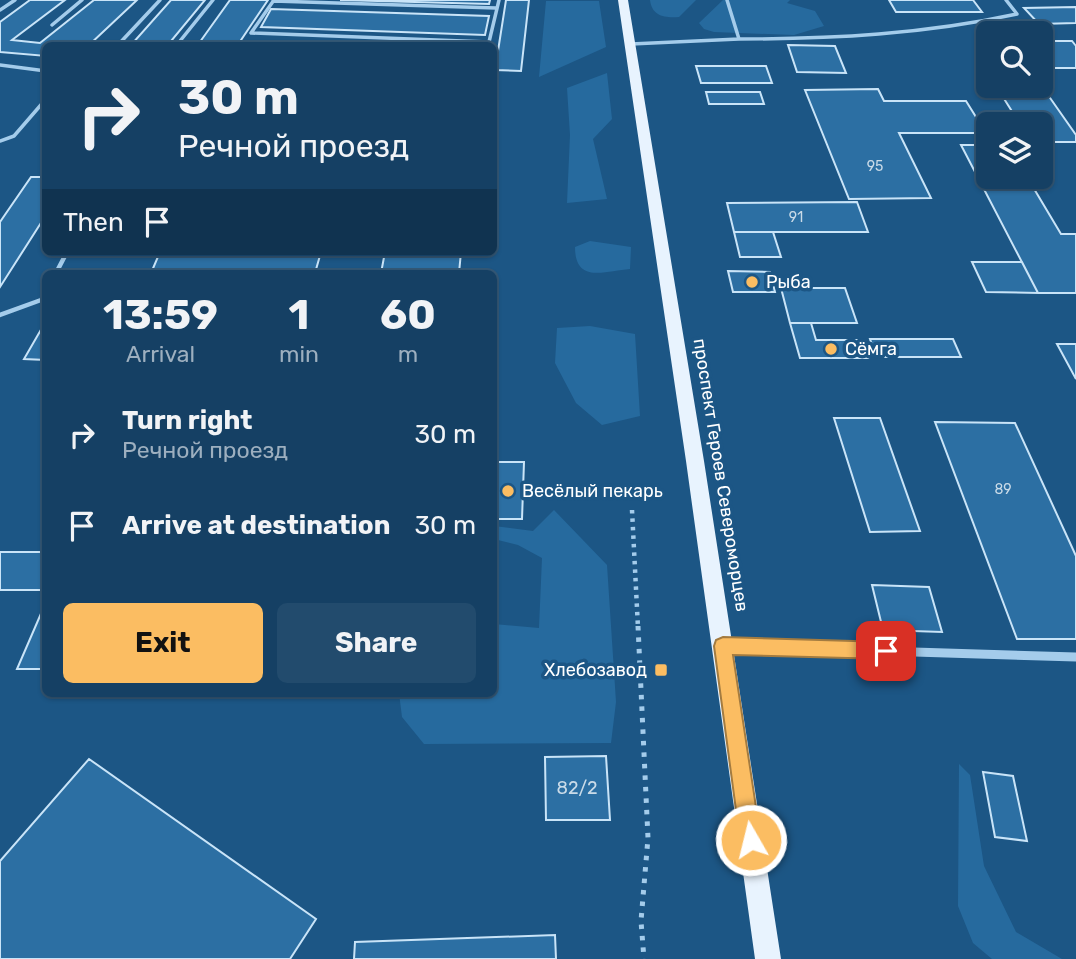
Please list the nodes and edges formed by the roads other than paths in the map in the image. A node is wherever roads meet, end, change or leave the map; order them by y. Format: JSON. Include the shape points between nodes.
{"nodes":[{"id":1,"x":15,"y":0,"type":"edge"},
{"id":2,"x":82,"y":0,"type":"edge"},
{"id":3,"x":160,"y":0,"type":"edge"},
{"id":4,"x":213,"y":0,"type":"edge"},
{"id":5,"x":499,"y":0,"type":"edge"},
{"id":6,"x":623,"y":0,"type":"edge"},
{"id":7,"x":727,"y":0,"type":"edge"},
{"id":8,"x":1006,"y":0,"type":"edge"},
{"id":9,"x":273,"y":1,"type":"edge"},
{"id":10,"x":496,"y":8,"type":"junction"},
{"id":11,"x":0,"y":10,"type":"edge"},
{"id":12,"x":52,"y":25,"type":"dead end"},
{"id":13,"x":739,"y":39,"type":"junction"},
{"id":14,"x":121,"y":42,"type":"edge"},
{"id":15,"x":179,"y":42,"type":"edge"},
{"id":16,"x":631,"y":44,"type":"junction"},
{"id":17,"x":0,"y":65,"type":"edge"},
{"id":18,"x":42,"y":70,"type":"edge"},
{"id":19,"x":42,"y":103,"type":"edge"},
{"id":20,"x":0,"y":141,"type":"edge"},
{"id":21,"x":42,"y":299,"type":"edge"},
{"id":22,"x":0,"y":315,"type":"edge"},
{"id":23,"x":723,"y":646,"type":"junction"},
{"id":24,"x":1076,"y":657,"type":"edge"},
{"id":25,"x":768,"y":959,"type":"edge"}],
"edges":[{"from":1,"to":11,"type":"lane"},
{"from":2,"to":12,"type":"lane"},
{"from":3,"to":14,"type":"lane"},
{"from":4,"to":15,"type":"lane"},
{"from":5,"to":10,"type":"lane"},
{"from":6,"to":16,"type":"main road","name":"проспект Героев Североморцев"},
{"from":7,"to":13,"type":"lane"},
{"from":8,"to":13,"type":"lane","via":[[1017,14],[966,26],[812,40]]},
{"from":9,"to":10,"type":"lane"},
{"from":9,"to":10,"type":"lane","via":[[251,33],[489,42]]},
{"from":13,"to":16,"type":"lane"},
{"from":16,"to":23,"type":"main road","name":"проспект Героев Североморцев"},
{"from":17,"to":18,"type":"lane"},
{"from":19,"to":20,"type":"lane","via":[[13,136]]},
{"from":21,"to":22,"type":"lane"},
{"from":23,"to":24,"type":"street"},
{"from":23,"to":25,"type":"main road","name":"проспект Героев Североморцев"}]}
